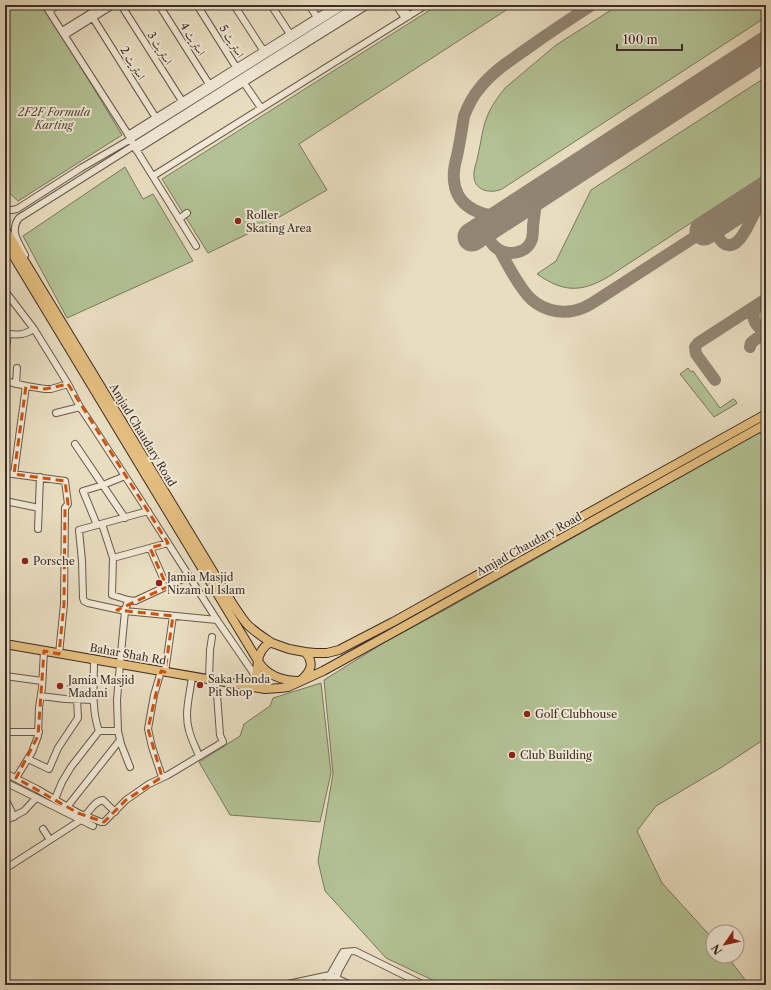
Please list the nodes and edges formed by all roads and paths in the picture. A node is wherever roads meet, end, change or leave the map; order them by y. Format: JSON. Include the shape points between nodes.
{"nodes":[{"id":1,"x":58,"y":5,"type":"edge"},
{"id":2,"x":104,"y":5,"type":"edge"},
{"id":3,"x":113,"y":5,"type":"edge"},
{"id":4,"x":122,"y":5,"type":"edge"},
{"id":5,"x":159,"y":5,"type":"edge"},
{"id":6,"x":197,"y":5,"type":"edge"},
{"id":7,"x":234,"y":5,"type":"edge"},
{"id":8,"x":271,"y":5,"type":"edge"},
{"id":9,"x":309,"y":5,"type":"edge"},
{"id":10,"x":337,"y":5,"type":"edge"},
{"id":11,"x":345,"y":5,"type":"edge"},
{"id":12,"x":357,"y":5,"type":"edge"},
{"id":13,"x":368,"y":5,"type":"edge"},
{"id":14,"x":396,"y":5,"type":"edge"},
{"id":15,"x":402,"y":5,"type":"edge"},
{"id":16,"x":426,"y":5,"type":"edge"},
{"id":17,"x":47,"y":8,"type":"edge"},
{"id":18,"x":317,"y":17,"type":"junction"},
{"id":19,"x":407,"y":17,"type":"junction"},
{"id":20,"x":93,"y":18,"type":"junction"},
{"id":21,"x":64,"y":33,"type":"junction"},
{"id":22,"x":290,"y":34,"type":"junction"},
{"id":23,"x":263,"y":50,"type":"junction"},
{"id":24,"x":236,"y":67,"type":"junction"},
{"id":25,"x":244,"y":83,"type":"junction"},
{"id":26,"x":209,"y":84,"type":"junction"},
{"id":27,"x":182,"y":101,"type":"junction"},
{"id":28,"x":261,"y":108,"type":"junction"},
{"id":29,"x":156,"y":118,"type":"junction"},
{"id":30,"x":129,"y":137,"type":"junction"},
{"id":31,"x":135,"y":148,"type":"junction"},
{"id":32,"x":152,"y":176,"type":"junction"},
{"id":33,"x":5,"y":210,"type":"edge"},
{"id":34,"x":187,"y":213,"type":"dead end"},
{"id":35,"x":179,"y":219,"type":"junction"},
{"id":36,"x":5,"y":229,"type":"edge"},
{"id":37,"x":5,"y":242,"type":"edge"},
{"id":38,"x":196,"y":246,"type":"dead end"},
{"id":39,"x":42,"y":289,"type":"junction"},
{"id":40,"x":5,"y":291,"type":"edge"},
{"id":41,"x":7,"y":298,"type":"edge"},
{"id":42,"x":34,"y":329,"type":"junction"},
{"id":43,"x":5,"y":349,"type":"edge"},
{"id":44,"x":6,"y":359,"type":"dead end"},
{"id":45,"x":5,"y":366,"type":"edge"},
{"id":46,"x":17,"y":368,"type":"dead end"},
{"id":47,"x":5,"y":381,"type":"edge"},
{"id":48,"x":16,"y":384,"type":"junction"},
{"id":49,"x":68,"y":384,"type":"junction"},
{"id":50,"x":26,"y":386,"type":"junction"},
{"id":51,"x":80,"y":406,"type":"junction"},
{"id":52,"x":56,"y":413,"type":"dead end"},
{"id":53,"x":766,"y":414,"type":"edge"},
{"id":54,"x":763,"y":424,"type":"edge"},
{"id":55,"x":75,"y":444,"type":"dead end"},
{"id":56,"x":5,"y":473,"type":"edge"},
{"id":57,"x":14,"y":474,"type":"junction"},
{"id":58,"x":124,"y":476,"type":"junction"},
{"id":59,"x":40,"y":477,"type":"junction"},
{"id":60,"x":103,"y":485,"type":"junction"},
{"id":61,"x":5,"y":501,"type":"edge"},
{"id":62,"x":39,"y":508,"type":"junction"},
{"id":63,"x":148,"y":511,"type":"junction"},
{"id":64,"x":125,"y":518,"type":"junction"},
{"id":65,"x":99,"y":524,"type":"junction"},
{"id":66,"x":38,"y":529,"type":"dead end"},
{"id":67,"x":168,"y":543,"type":"junction"},
{"id":68,"x":150,"y":548,"type":"junction"},
{"id":69,"x":113,"y":558,"type":"junction"},
{"id":70,"x":189,"y":576,"type":"junction"},
{"id":71,"x":167,"y":587,"type":"junction"},
{"id":72,"x":128,"y":600,"type":"junction"},
{"id":73,"x":125,"y":611,"type":"junction"},
{"id":74,"x":173,"y":616,"type":"junction"},
{"id":75,"x":217,"y":620,"type":"junction"},
{"id":76,"x":212,"y":637,"type":"dead end"},
{"id":77,"x":272,"y":643,"type":"junction"},
{"id":78,"x":5,"y":644,"type":"edge"},
{"id":79,"x":44,"y":651,"type":"junction"},
{"id":80,"x":305,"y":652,"type":"junction"},
{"id":81,"x":60,"y":654,"type":"junction"},
{"id":82,"x":94,"y":660,"type":"junction"},
{"id":83,"x":258,"y":661,"type":"junction"},
{"id":84,"x":120,"y":664,"type":"junction"},
{"id":85,"x":163,"y":672,"type":"junction"},
{"id":86,"x":5,"y":676,"type":"edge"},
{"id":87,"x":192,"y":677,"type":"junction"},
{"id":88,"x":256,"y":678,"type":"junction"},
{"id":89,"x":213,"y":680,"type":"junction"},
{"id":90,"x":42,"y":681,"type":"junction"},
{"id":91,"x":300,"y":681,"type":"junction"},
{"id":92,"x":246,"y":686,"type":"junction"},
{"id":93,"x":41,"y":696,"type":"junction"},
{"id":94,"x":77,"y":699,"type":"junction"},
{"id":95,"x":94,"y":700,"type":"junction"},
{"id":96,"x":99,"y":731,"type":"junction"},
{"id":97,"x":118,"y":731,"type":"junction"},
{"id":98,"x":5,"y":732,"type":"edge"},
{"id":99,"x":39,"y":732,"type":"junction"},
{"id":100,"x":120,"y":740,"type":"junction"},
{"id":101,"x":199,"y":756,"type":"junction"},
{"id":102,"x":28,"y":759,"type":"junction"},
{"id":103,"x":130,"y":767,"type":"dead end"},
{"id":104,"x":5,"y":773,"type":"edge"},
{"id":105,"x":162,"y":777,"type":"junction"},
{"id":106,"x":16,"y":778,"type":"junction"},
{"id":107,"x":5,"y":782,"type":"edge"},
{"id":108,"x":5,"y":798,"type":"edge"},
{"id":109,"x":36,"y":798,"type":"junction"},
{"id":110,"x":55,"y":799,"type":"junction"},
{"id":111,"x":67,"y":807,"type":"junction"},
{"id":112,"x":115,"y":812,"type":"junction"},
{"id":113,"x":14,"y":817,"type":"junction"},
{"id":114,"x":83,"y":818,"type":"junction"},
{"id":115,"x":5,"y":821,"type":"edge"},
{"id":116,"x":94,"y":826,"type":"dead end"},
{"id":117,"x":43,"y":829,"type":"dead end"},
{"id":118,"x":50,"y":840,"type":"junction"},
{"id":119,"x":5,"y":869,"type":"edge"},
{"id":120,"x":333,"y":976,"type":"junction"},
{"id":121,"x":283,"y":985,"type":"edge"},
{"id":122,"x":327,"y":985,"type":"edge"},
{"id":123,"x":334,"y":985,"type":"edge"},
{"id":124,"x":351,"y":985,"type":"edge"},
{"id":125,"x":424,"y":985,"type":"edge"}],
"edges":[{"from":1,"to":17,"type":"street"},
{"from":2,"to":21,"type":"street"},
{"from":3,"to":20,"type":"street"},
{"from":4,"to":27,"type":"street","name":"اسٹریٹ 3"},
{"from":5,"to":26,"type":"street","name":"اسٹریٹ 4"},
{"from":6,"to":24,"type":"street","name":"اسٹریٹ 5"},
{"from":7,"to":23,"type":"street"},
{"from":8,"to":22,"type":"street"},
{"from":9,"to":18,"type":"street"},
{"from":10,"to":18,"type":"street"},
{"from":11,"to":30,"type":"street"},
{"from":12,"to":31,"type":"street"},
{"from":13,"to":25,"type":"street"},
{"from":14,"to":19,"type":"street"},
{"from":15,"to":19,"type":"street"},
{"from":16,"to":19,"type":"street"},
{"from":17,"to":21,"type":"street"},
{"from":18,"to":22,"type":"street"},
{"from":19,"to":28,"type":"street"},
{"from":20,"to":21,"type":"street"},
{"from":20,"to":29,"type":"street","name":"اسٹریٹ 2"},
{"from":21,"to":30,"type":"street"},
{"from":22,"to":23,"type":"street"},
{"from":23,"to":24,"type":"street"},
{"from":24,"to":26,"type":"street"},
{"from":25,"to":28,"type":"street"},
{"from":25,"to":31,"type":"street"},
{"from":26,"to":27,"type":"street"},
{"from":27,"to":29,"type":"street"},
{"from":28,"to":32,"type":"street"},
{"from":29,"to":30,"type":"street"},
{"from":30,"to":31,"type":"street"},
{"from":30,"to":33,"type":"street","via":[[17,209]]},
{"from":31,"to":32,"type":"street"},
{"from":31,"to":39,"type":"street","via":[[17,220],[15,235]]},
{"from":32,"to":35,"type":"street"},
{"from":34,"to":35,"type":"street"},
{"from":35,"to":38,"type":"street"},
{"from":36,"to":39,"type":"main road","name":"Amjad Chaudary Road"},
{"from":37,"to":83,"type":"main road","name":"Amjad Chaudary Road"},
{"from":39,"to":77,"type":"main road","name":"Amjad Chaudary Road","via":[[234,606],[253,630]]},
{"from":40,"to":41,"type":"street"},
{"from":41,"to":42,"type":"street"},
{"from":42,"to":43,"type":"street","via":[[19,335],[8,334]]},
{"from":42,"to":49,"type":"street"},
{"from":44,"to":45,"type":"street"},
{"from":46,"to":48,"type":"street"},
{"from":47,"to":48,"type":"street"},
{"from":48,"to":50,"type":"street"},
{"from":49,"to":50,"type":"street","via":[[51,389]]},
{"from":49,"to":51,"type":"street"},
{"from":50,"to":57,"type":"street"},
{"from":51,"to":52,"type":"street"},
{"from":51,"to":58,"type":"street"},
{"from":53,"to":54,"type":"main road","name":"Amjad Chaudary Road"},
{"from":54,"to":80,"type":"main road","name":"Amjad Chaudary Road","via":[[350,645],[328,653]]},
{"from":54,"to":91,"type":"main road","name":"Amjad Chaudary Road","via":[[403,627]]},
{"from":55,"to":60,"type":"street"},
{"from":56,"to":57,"type":"street"},
{"from":57,"to":59,"type":"street"},
{"from":58,"to":60,"type":"street"},
{"from":58,"to":63,"type":"street"},
{"from":59,"to":62,"type":"street"},
{"from":59,"to":81,"type":"street","via":[[65,481],[68,504],[65,508],[64,604]]},
{"from":60,"to":64,"type":"street"},
{"from":60,"to":65,"type":"street","via":[[83,492]]},
{"from":61,"to":62,"type":"street"},
{"from":62,"to":66,"type":"street"},
{"from":63,"to":64,"type":"street"},
{"from":63,"to":67,"type":"street"},
{"from":64,"to":65,"type":"street"},
{"from":65,"to":69,"type":"street"},
{"from":65,"to":73,"type":"street","via":[[79,530],[83,598],[88,603]]},
{"from":67,"to":68,"type":"street"},
{"from":67,"to":70,"type":"street"},
{"from":68,"to":69,"type":"street"},
{"from":68,"to":71,"type":"street"},
{"from":69,"to":72,"type":"street","via":[[112,595]]},
{"from":70,"to":71,"type":"street"},
{"from":70,"to":75,"type":"street"},
{"from":71,"to":72,"type":"street","via":[[135,602]]},
{"from":72,"to":73,"type":"street"},
{"from":73,"to":74,"type":"street"},
{"from":73,"to":84,"type":"street"},
{"from":74,"to":75,"type":"street"},
{"from":74,"to":85,"type":"street"},
{"from":75,"to":88,"type":"street"},
{"from":76,"to":89,"type":"street","via":[[210,650]]},
{"from":77,"to":80,"type":"main road"},
{"from":77,"to":83,"type":"main road","via":[[263,648]]},
{"from":78,"to":79,"type":"main road","name":"Bahar Shah Rd"},
{"from":79,"to":81,"type":"main road","name":"Bahar Shah Rd"},
{"from":79,"to":90,"type":"street"},
{"from":80,"to":91,"type":"main road","via":[[310,658],[311,666]]},
{"from":81,"to":82,"type":"main road","name":"Bahar Shah Rd"},
{"from":82,"to":84,"type":"main road","name":"Bahar Shah Rd"},
{"from":82,"to":95,"type":"street"},
{"from":83,"to":88,"type":"main road"},
{"from":83,"to":91,"type":"main road","via":[[264,669],[276,676]]},
{"from":84,"to":85,"type":"main road","name":"Bahar Shah Rd"},
{"from":84,"to":97,"type":"street"},
{"from":85,"to":87,"type":"main road","name":"Bahar Shah Rd"},
{"from":85,"to":105,"type":"street","via":[[154,695],[148,729]]},
{"from":86,"to":90,"type":"street"},
{"from":87,"to":89,"type":"main road","name":"Bahar Shah Rd"},
{"from":87,"to":101,"type":"street","via":[[187,720]]},
{"from":88,"to":92,"type":"main road"},
{"from":89,"to":92,"type":"main road","name":"Bahar Shah Rd"},
{"from":89,"to":101,"type":"street","via":[[223,742]]},
{"from":90,"to":93,"type":"street"},
{"from":91,"to":92,"type":"main road","name":"Amjad Chaudary Road","via":[[288,687],[272,689]]},
{"from":93,"to":94,"type":"street"},
{"from":93,"to":99,"type":"street"},
{"from":94,"to":95,"type":"street"},
{"from":94,"to":102,"type":"street","via":[[78,718],[58,748],[49,769]]},
{"from":95,"to":96,"type":"street"},
{"from":96,"to":97,"type":"street"},
{"from":96,"to":110,"type":"street","via":[[71,767]]},
{"from":97,"to":100,"type":"street"},
{"from":98,"to":99,"type":"street"},
{"from":99,"to":102,"type":"street"},
{"from":100,"to":103,"type":"street"},
{"from":100,"to":111,"type":"street"},
{"from":101,"to":105,"type":"street"},
{"from":102,"to":106,"type":"street"},
{"from":104,"to":106,"type":"street"},
{"from":105,"to":112,"type":"street","via":[[126,800]]},
{"from":106,"to":110,"type":"street"},
{"from":107,"to":109,"type":"street"},
{"from":108,"to":113,"type":"street"},
{"from":109,"to":113,"type":"street"},
{"from":109,"to":114,"type":"street"},
{"from":110,"to":111,"type":"street"},
{"from":111,"to":114,"type":"street"},
{"from":112,"to":114,"type":"street","via":[[104,822]]},
{"from":112,"to":114,"type":"street","via":[[103,800],[96,802]]},
{"from":113,"to":115,"type":"street"},
{"from":114,"to":116,"type":"street"},
{"from":114,"to":118,"type":"street"},
{"from":117,"to":118,"type":"street"},
{"from":118,"to":119,"type":"street"},
{"from":120,"to":121,"type":"street"},
{"from":120,"to":122,"type":"street"},
{"from":120,"to":123,"type":"street"},
{"from":120,"to":124,"type":"street"},
{"from":120,"to":125,"type":"street","via":[[343,952],[352,951]]}]}
